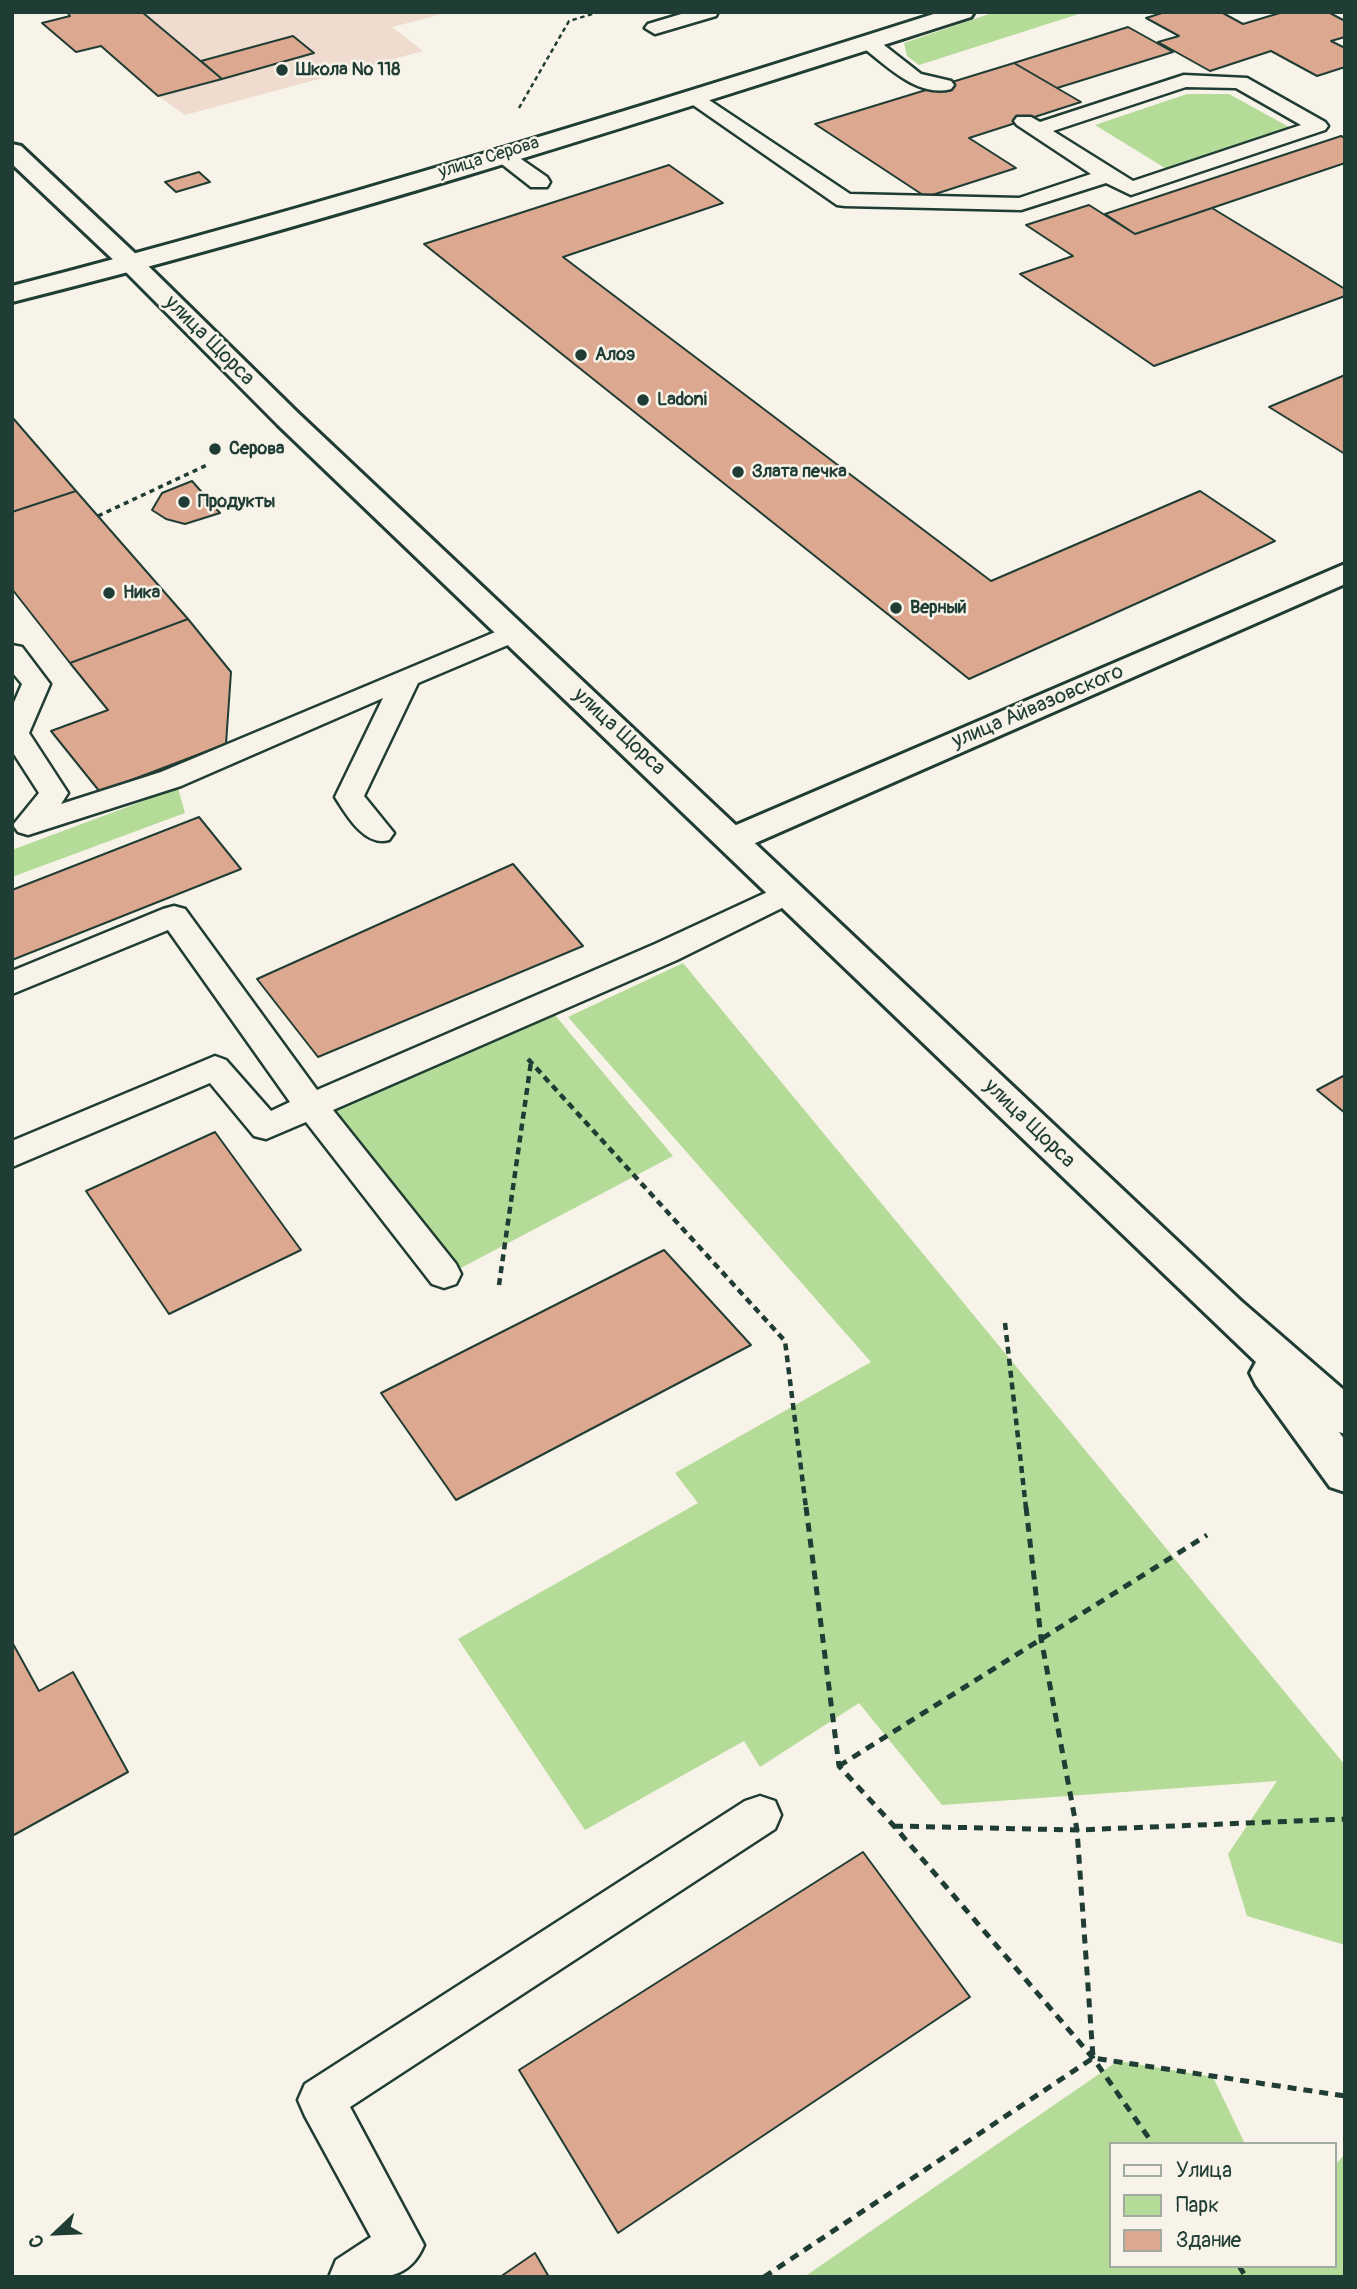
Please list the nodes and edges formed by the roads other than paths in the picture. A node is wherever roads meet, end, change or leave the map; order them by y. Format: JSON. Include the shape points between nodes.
{"nodes":[{"id":1,"x":709,"y":12,"type":"edge"},
{"id":2,"x":963,"y":12,"type":"edge"},
{"id":3,"x":655,"y":28,"type":"dead end"},
{"id":4,"x":868,"y":42,"type":"junction"},
{"id":5,"x":944,"y":85,"type":"dead end"},
{"id":6,"x":693,"y":98,"type":"junction"},
{"id":7,"x":12,"y":151,"type":"edge"},
{"id":8,"x":501,"y":154,"type":"junction"},
{"id":9,"x":1108,"y":175,"type":"junction"},
{"id":10,"x":539,"y":181,"type":"dead end"},
{"id":11,"x":131,"y":263,"type":"junction"},
{"id":12,"x":12,"y":294,"type":"edge"},
{"id":13,"x":1345,"y":573,"type":"edge"},
{"id":14,"x":512,"y":633,"type":"junction"},
{"id":15,"x":12,"y":653,"type":"edge"},
{"id":16,"x":407,"y":678,"type":"junction"},
{"id":17,"x":22,"y":827,"type":"edge"},
{"id":18,"x":379,"y":833,"type":"dead end"},
{"id":19,"x":732,"y":840,"type":"junction"},
{"id":20,"x":787,"y":893,"type":"junction"},
{"id":21,"x":12,"y":983,"type":"edge"},
{"id":22,"x":311,"y":1106,"type":"junction"},
{"id":23,"x":12,"y":1155,"type":"edge"},
{"id":24,"x":443,"y":1274,"type":"dead end"},
{"id":25,"x":1227,"y":1312,"type":"junction"},
{"id":26,"x":1345,"y":1417,"type":"edge"},
{"id":27,"x":1345,"y":1474,"type":"edge"},
{"id":28,"x":760,"y":1815,"type":"dead end"},
{"id":29,"x":353,"y":2277,"type":"edge"}],
"edges":[{"from":1,"to":3,"type":"lane"},
{"from":2,"to":4,"type":"main road","name":"улица Серова"},
{"from":4,"to":5,"type":"lane","via":[[915,78]]},
{"from":4,"to":6,"type":"main road","name":"улица Серова"},
{"from":6,"to":8,"type":"main road","name":"улица Серова"},
{"from":6,"to":9,"type":"lane","via":[[845,200],[1021,204]]},
{"from":7,"to":11,"type":"main road","name":"улица Щорса"},
{"from":8,"to":10,"type":"lane"},
{"from":8,"to":11,"type":"main road","name":"улица Серова"},
{"from":9,"to":9,"type":"lane","via":[[1030,125],[1184,81],[1240,82],[1318,126],[1131,189]]},
{"from":11,"to":12,"type":"main road","name":"улица Серова"},
{"from":11,"to":14,"type":"main road","name":"улица Щорса"},
{"from":13,"to":19,"type":"main road","name":"улица Айвазовского"},
{"from":14,"to":16,"type":"lane"},
{"from":14,"to":19,"type":"main road","name":"улица Щорса"},
{"from":15,"to":17,"type":"lane","via":[[36,684],[15,733],[54,793]]},
{"from":16,"to":17,"type":"lane","via":[[170,779]]},
{"from":16,"to":18,"type":"lane","via":[[349,797]]},
{"from":19,"to":20,"type":"main road","name":"улица Щорса"},
{"from":20,"to":22,"type":"lane","via":[[666,952]]},
{"from":20,"to":25,"type":"main road","name":"улица Щорса"},
{"from":21,"to":22,"type":"lane","via":[[174,916]]},
{"from":22,"to":23,"type":"lane","via":[[266,1127],[215,1069]]},
{"from":22,"to":24,"type":"lane"},
{"from":25,"to":26,"type":"main road","name":"улица Щорса"},
{"from":25,"to":27,"type":"main road","name":"улица Щорса"},
{"from":28,"to":29,"type":"lane","via":[[321,2100],[401,2245]]}]}
